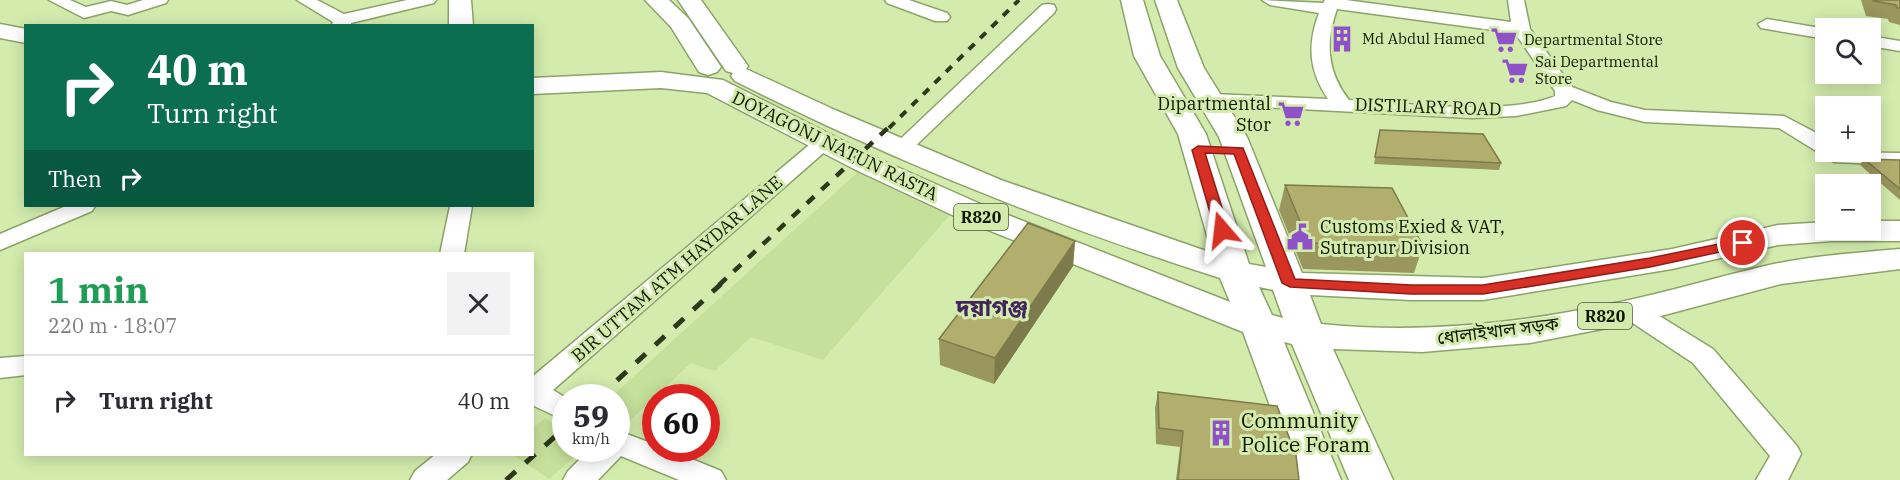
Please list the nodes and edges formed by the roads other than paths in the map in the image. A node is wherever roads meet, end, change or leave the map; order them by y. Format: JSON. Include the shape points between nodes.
{"nodes":[{"id":1,"x":57,"y":0,"type":"edge"},
{"id":2,"x":160,"y":0,"type":"edge"},
{"id":3,"x":305,"y":0,"type":"edge"},
{"id":4,"x":428,"y":0,"type":"edge"},
{"id":5,"x":460,"y":0,"type":"edge"},
{"id":6,"x":656,"y":0,"type":"edge"},
{"id":7,"x":689,"y":0,"type":"edge"},
{"id":8,"x":893,"y":0,"type":"edge"},
{"id":9,"x":1132,"y":0,"type":"edge"},
{"id":10,"x":1166,"y":0,"type":"edge"},
{"id":11,"x":1270,"y":0,"type":"edge"},
{"id":12,"x":1516,"y":0,"type":"edge"},
{"id":13,"x":1048,"y":9,"type":"dead end"},
{"id":14,"x":1328,"y":9,"type":"junction"},
{"id":15,"x":941,"y":16,"type":"dead end"},
{"id":16,"x":340,"y":23,"type":"edge"},
{"id":17,"x":461,"y":24,"type":"edge"},
{"id":18,"x":1767,"y":24,"type":"dead end"},
{"id":19,"x":1521,"y":29,"type":"junction"},
{"id":20,"x":0,"y":31,"type":"edge"},
{"id":21,"x":1815,"y":32,"type":"edge"},
{"id":22,"x":24,"y":36,"type":"edge"},
{"id":23,"x":1881,"y":43,"type":"edge"},
{"id":24,"x":1900,"y":46,"type":"edge"},
{"id":25,"x":0,"y":50,"type":"edge"},
{"id":26,"x":24,"y":55,"type":"edge"},
{"id":27,"x":534,"y":69,"type":"edge"},
{"id":28,"x":715,"y":71,"type":"junction"},
{"id":29,"x":534,"y":86,"type":"edge"},
{"id":30,"x":1565,"y":91,"type":"junction"},
{"id":31,"x":1212,"y":100,"type":"junction"},
{"id":32,"x":1342,"y":104,"type":"junction"},
{"id":33,"x":1815,"y":140,"type":"edge"},
{"id":34,"x":822,"y":144,"type":"junction"},
{"id":35,"x":900,"y":150,"type":"junction"},
{"id":36,"x":1198,"y":150,"type":"junction"},
{"id":37,"x":1239,"y":151,"type":"junction"},
{"id":38,"x":1881,"y":158,"type":"edge"},
{"id":39,"x":1900,"y":159,"type":"edge"},
{"id":40,"x":82,"y":207,"type":"edge"},
{"id":41,"x":460,"y":207,"type":"edge"},
{"id":42,"x":1900,"y":231,"type":"edge"},
{"id":43,"x":0,"y":243,"type":"edge"},
{"id":44,"x":452,"y":252,"type":"edge"},
{"id":45,"x":1900,"y":259,"type":"edge"},
{"id":46,"x":1234,"y":271,"type":"junction"},
{"id":47,"x":1290,"y":283,"type":"junction"},
{"id":48,"x":1631,"y":310,"type":"junction"},
{"id":49,"x":1258,"y":324,"type":"junction"},
{"id":50,"x":1306,"y":332,"type":"junction"},
{"id":51,"x":24,"y":365,"type":"edge"},
{"id":52,"x":0,"y":368,"type":"edge"},
{"id":53,"x":534,"y":391,"type":"edge"},
{"id":54,"x":534,"y":393,"type":"edge"},
{"id":55,"x":552,"y":403,"type":"edge"},
{"id":56,"x":630,"y":447,"type":"edge"},
{"id":57,"x":455,"y":456,"type":"edge"},
{"id":58,"x":596,"y":462,"type":"edge"},
{"id":59,"x":426,"y":480,"type":"edge"},
{"id":60,"x":579,"y":480,"type":"edge"},
{"id":61,"x":710,"y":480,"type":"edge"},
{"id":62,"x":1319,"y":480,"type":"edge"},
{"id":63,"x":1371,"y":480,"type":"edge"},
{"id":64,"x":1772,"y":480,"type":"edge"}],
"edges":[{"from":1,"to":2,"type":"street","via":[[84,13],[111,6],[128,10]]},
{"from":3,"to":16,"type":"street"},
{"from":4,"to":16,"type":"street"},
{"from":5,"to":17,"type":"main road"},
{"from":6,"to":28,"type":"main road","via":[[680,23]]},
{"from":7,"to":28,"type":"main road","number":"R820","via":[[708,24]]},
{"from":8,"to":15,"type":"street"},
{"from":9,"to":36,"type":"main road","via":[[1147,56]]},
{"from":10,"to":31,"type":"main road","via":[[1191,68]]},
{"from":11,"to":14,"type":"street"},
{"from":12,"to":19,"type":"street"},
{"from":13,"to":35,"type":"street"},
{"from":14,"to":19,"type":"street","via":[[1330,3]]},
{"from":14,"to":32,"type":"street","via":[[1320,63],[1331,90]]},
{"from":18,"to":21,"type":"street"},
{"from":19,"to":30,"type":"street"},
{"from":20,"to":22,"type":"main road"},
{"from":23,"to":24,"type":"street"},
{"from":25,"to":26,"type":"main road"},
{"from":27,"to":28,"type":"main road","name":"DOYAGONJ NATUN RASTA"},
{"from":28,"to":29,"type":"main road","name":"DOYAGONJ NATUN RASTA","via":[[661,80]]},
{"from":28,"to":34,"type":"main road","name":"DOYAGONJ NATUN RASTA","number":"R820"},
{"from":28,"to":35,"type":"main road","name":"DOYAGONJ NATUN RASTA","number":"R820"},
{"from":30,"to":32,"type":"street","name":"DISTILARY ROAD","via":[[1559,102],[1516,110],[1472,112]]},
{"from":30,"to":33,"type":"street","via":[[1645,116],[1784,122]]},
{"from":31,"to":32,"type":"street","name":"DISTILARY ROAD"},
{"from":31,"to":37,"type":"main road"},
{"from":34,"to":49,"type":"main road","name":"DOYAGONJ NATUN RASTA","number":"R820","via":[[969,212]]},
{"from":34,"to":53,"type":"street","name":"BIR UTTAM ATM HAYDAR LANE"},
{"from":35,"to":46,"type":"main road","name":"DOYAGONJ NATUN RASTA","number":"R820","via":[[1089,224]]},
{"from":36,"to":37,"type":"main road"},
{"from":36,"to":46,"type":"main road"},
{"from":37,"to":47,"type":"main road"},
{"from":38,"to":39,"type":"street"},
{"from":40,"to":43,"type":"street"},
{"from":41,"to":44,"type":"street"},
{"from":42,"to":47,"type":"main road","number":"R820","via":[[1778,236],[1672,259],[1483,289]]},
{"from":45,"to":48,"type":"main road","name":"ধোলাইখাল সড়ক","number":"R820","via":[[1764,277]]},
{"from":46,"to":47,"type":"main road","name":"DOYAGONJ NATUN RASTA","number":"R820"},
{"from":46,"to":49,"type":"main road"},
{"from":47,"to":50,"type":"main road"},
{"from":48,"to":50,"type":"main road","name":"ধোলাইখাল সড়ক","number":"R820","via":[[1480,337],[1413,340]]},
{"from":48,"to":64,"type":"street","via":[[1703,356],[1786,454]]},
{"from":49,"to":50,"type":"main road","number":"R820"},
{"from":49,"to":62,"type":"main road"},
{"from":50,"to":63,"type":"main road"},
{"from":51,"to":52,"type":"street"},
{"from":54,"to":55,"type":"street"},
{"from":56,"to":61,"type":"street"},
{"from":57,"to":59,"type":"street"},
{"from":58,"to":60,"type":"street"}]}
